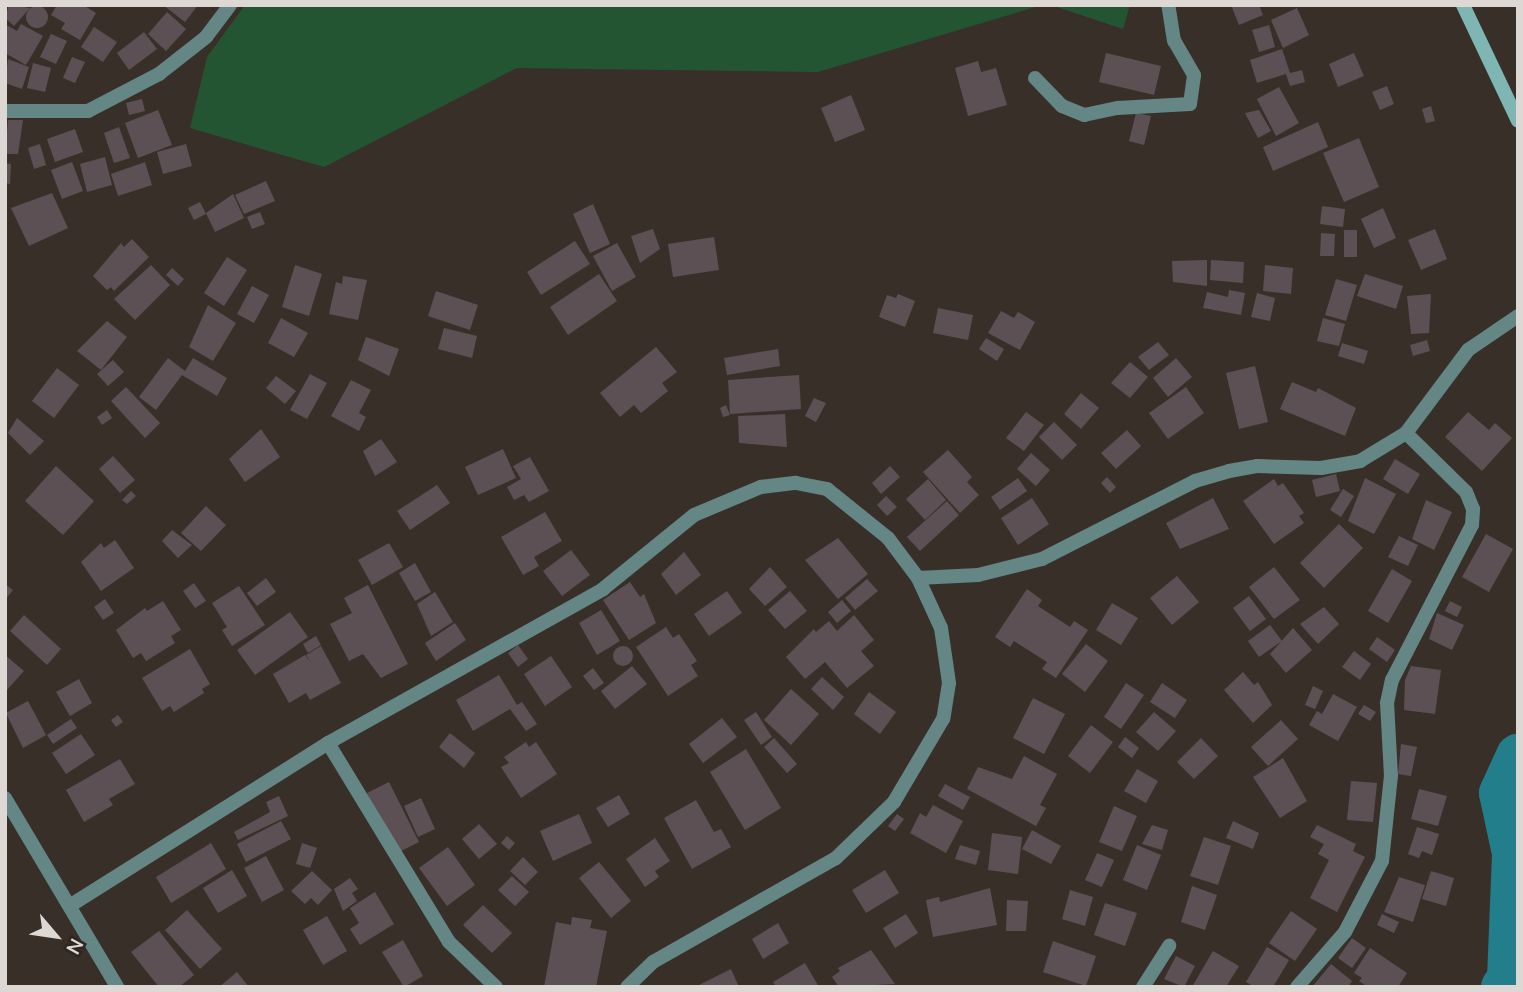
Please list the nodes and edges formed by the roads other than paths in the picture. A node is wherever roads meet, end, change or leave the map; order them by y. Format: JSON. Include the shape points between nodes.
{"nodes":[{"id":1,"x":230,"y":5,"type":"edge"},
{"id":2,"x":1168,"y":5,"type":"edge"},
{"id":3,"x":1463,"y":5,"type":"edge"},
{"id":4,"x":1035,"y":78,"type":"dead end"},
{"id":5,"x":5,"y":111,"type":"edge"},
{"id":6,"x":1518,"y":121,"type":"edge"},
{"id":7,"x":1518,"y":316,"type":"edge"},
{"id":8,"x":1406,"y":433,"type":"junction"},
{"id":9,"x":918,"y":578,"type":"junction"},
{"id":10,"x":328,"y":743,"type":"junction"},
{"id":11,"x":5,"y":798,"type":"edge"},
{"id":12,"x":71,"y":905,"type":"junction"},
{"id":13,"x":1169,"y":946,"type":"dead end"},
{"id":14,"x":117,"y":987,"type":"edge"},
{"id":15,"x":496,"y":987,"type":"edge"},
{"id":16,"x":627,"y":987,"type":"edge"},
{"id":17,"x":1143,"y":987,"type":"edge"},
{"id":18,"x":1297,"y":987,"type":"edge"}],
"edges":[{"from":1,"to":5,"type":"street","via":[[206,37],[159,74],[88,111]]},
{"from":2,"to":4,"type":"street","via":[[1174,41],[1194,75],[1191,104],[1084,115],[1062,106]]},
{"from":3,"to":6,"type":"street"},
{"from":7,"to":8,"type":"street","via":[[1468,350]]},
{"from":8,"to":9,"type":"street","via":[[1360,461],[1321,468],[1257,466],[1195,481],[1042,559],[978,575]]},
{"from":8,"to":18,"type":"street","via":[[1466,492],[1473,509],[1472,525],[1392,680],[1387,703],[1391,776],[1382,860],[1345,932]]},
{"from":9,"to":10,"type":"street","via":[[888,538],[827,489],[796,483],[761,487],[694,515],[603,589]]},
{"from":9,"to":16,"type":"street","via":[[941,628],[949,683],[943,719],[894,802],[836,858],[653,962]]},
{"from":10,"to":12,"type":"street"},
{"from":10,"to":15,"type":"street","via":[[449,942]]},
{"from":11,"to":12,"type":"street"},
{"from":12,"to":14,"type":"street"},
{"from":13,"to":17,"type":"street"}]}
